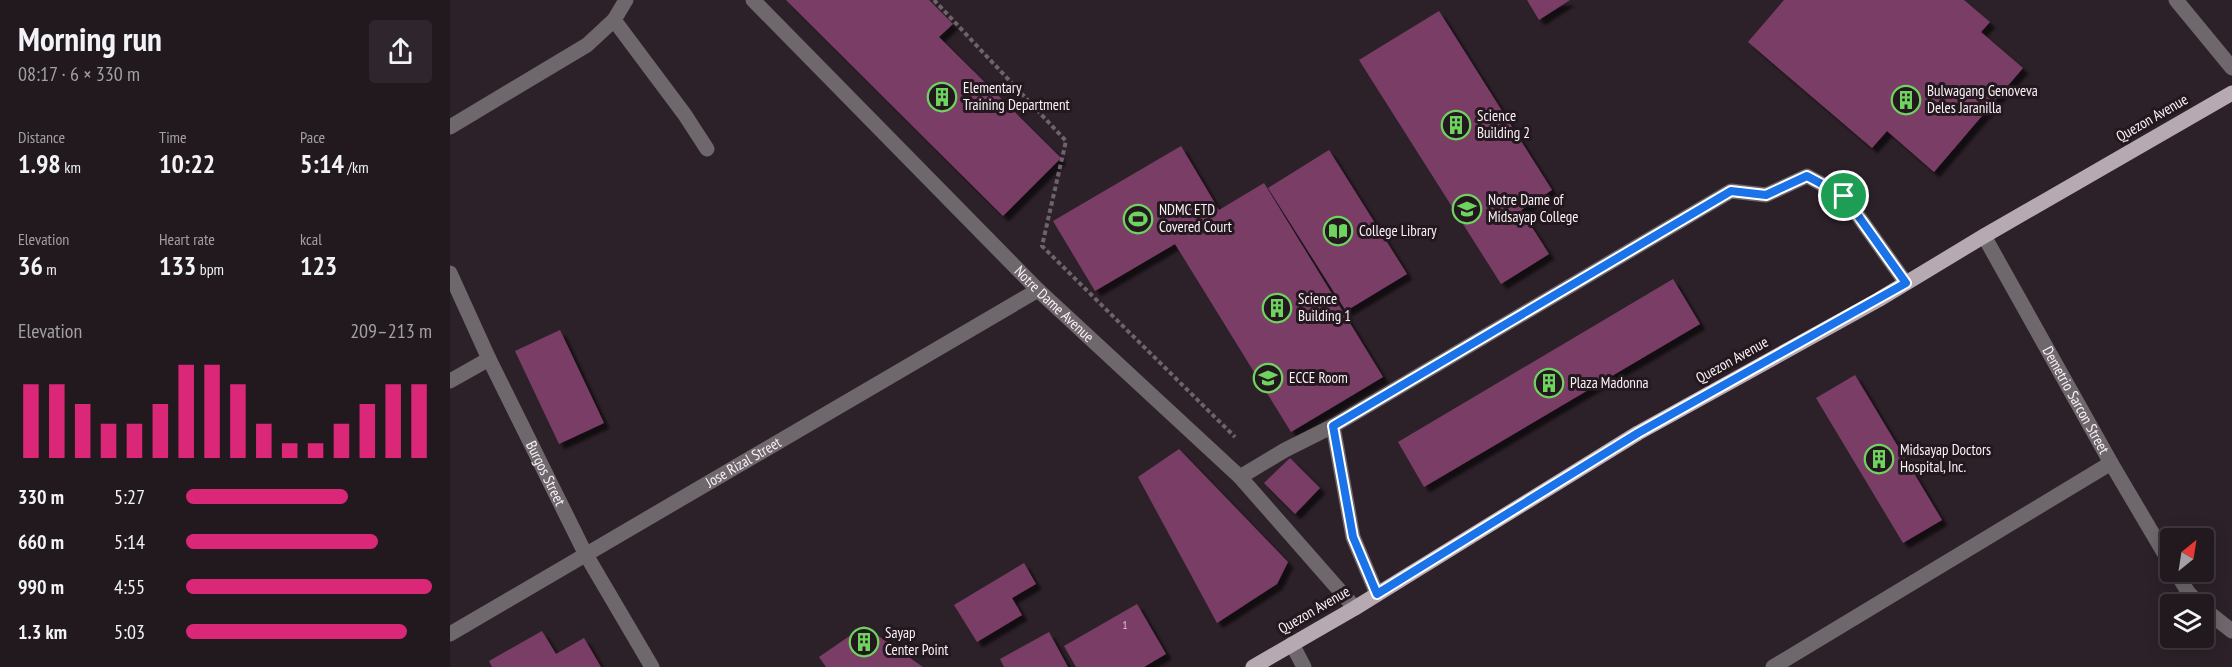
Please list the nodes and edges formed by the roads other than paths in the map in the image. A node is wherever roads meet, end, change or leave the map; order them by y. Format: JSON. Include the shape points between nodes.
{"nodes":[{"id":1,"x":626,"y":0,"type":"edge"},
{"id":2,"x":753,"y":0,"type":"edge"},
{"id":3,"x":2176,"y":0,"type":"edge"},
{"id":4,"x":614,"y":20,"type":"junction"},
{"id":5,"x":2232,"y":68,"type":"edge"},
{"id":6,"x":2232,"y":93,"type":"edge"},
{"id":7,"x":450,"y":126,"type":"edge"},
{"id":8,"x":707,"y":149,"type":"dead end"},
{"id":9,"x":1984,"y":236,"type":"junction"},
{"id":10,"x":450,"y":273,"type":"edge"},
{"id":11,"x":1906,"y":283,"type":"junction"},
{"id":12,"x":1038,"y":290,"type":"junction"},
{"id":13,"x":489,"y":359,"type":"junction"},
{"id":14,"x":450,"y":381,"type":"edge"},
{"id":15,"x":1333,"y":426,"type":"junction"},
{"id":16,"x":2110,"y":463,"type":"junction"},
{"id":17,"x":1240,"y":477,"type":"junction"},
{"id":18,"x":2160,"y":546,"type":"edge"},
{"id":19,"x":585,"y":553,"type":"junction"},
{"id":20,"x":1377,"y":594,"type":"junction"},
{"id":21,"x":1355,"y":608,"type":"junction"},
{"id":22,"x":2214,"y":617,"type":"edge"},
{"id":23,"x":2232,"y":631,"type":"edge"},
{"id":24,"x":450,"y":634,"type":"edge"},
{"id":25,"x":1292,"y":644,"type":"junction"},
{"id":26,"x":651,"y":667,"type":"edge"},
{"id":27,"x":1253,"y":667,"type":"edge"},
{"id":28,"x":1304,"y":667,"type":"edge"},
{"id":29,"x":1773,"y":667,"type":"edge"}],
"edges":[{"from":1,"to":4,"type":"street"},
{"from":2,"to":12,"type":"street","name":"Notre Dame Avenue"},
{"from":3,"to":5,"type":"street"},
{"from":4,"to":7,"type":"street","via":[[565,59]]},
{"from":4,"to":8,"type":"street"},
{"from":6,"to":9,"type":"main road","name":"Quezon Avenue"},
{"from":9,"to":11,"type":"main road","name":"Quezon Avenue"},
{"from":9,"to":16,"type":"street","name":"Demetrio Sarcon Street"},
{"from":10,"to":13,"type":"street","name":"Burgos Street"},
{"from":11,"to":15,"type":"street","via":[[1844,196],[1807,176],[1766,195],[1731,191]]},
{"from":11,"to":20,"type":"main road","name":"Quezon Avenue","via":[[1638,433]]},
{"from":12,"to":17,"type":"street","name":"Notre Dame Avenue"},
{"from":12,"to":19,"type":"street","name":"Jose Rizal Street"},
{"from":13,"to":14,"type":"street"},
{"from":13,"to":19,"type":"street","name":"Burgos Street"},
{"from":15,"to":17,"type":"street"},
{"from":15,"to":20,"type":"street","via":[[1353,537]]},
{"from":16,"to":18,"type":"street","name":"Demetrio Sarcon Street"},
{"from":16,"to":29,"type":"street"},
{"from":17,"to":21,"type":"street","name":"Notre Dame Avenue"},
{"from":19,"to":24,"type":"street","name":"Jose Rizal Street"},
{"from":19,"to":26,"type":"street","name":"Burgos Street"},
{"from":20,"to":21,"type":"main road","name":"Quezon Avenue"},
{"from":21,"to":25,"type":"main road","name":"Quezon Avenue"},
{"from":22,"to":23,"type":"street"},
{"from":25,"to":27,"type":"main road","name":"Quezon Avenue"},
{"from":25,"to":28,"type":"street"}]}
